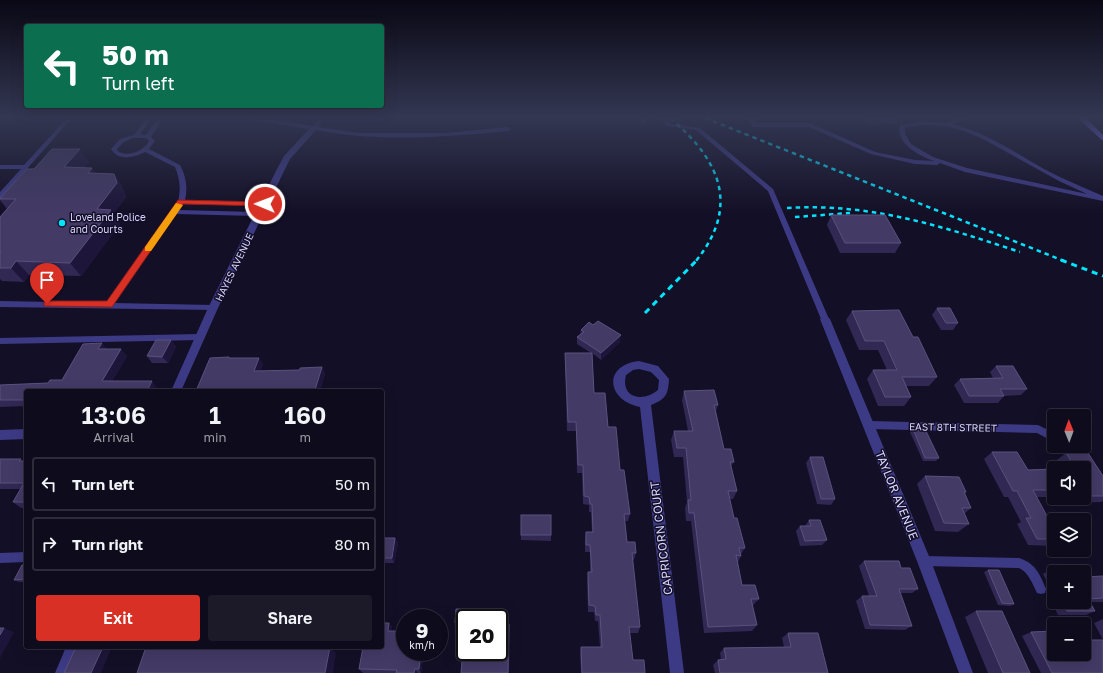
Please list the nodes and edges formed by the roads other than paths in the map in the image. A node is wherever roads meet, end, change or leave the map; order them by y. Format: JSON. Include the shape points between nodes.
{"nodes":[{"id":1,"x":42,"y":149,"type":"edge"},
{"id":2,"x":114,"y":149,"type":"edge"},
{"id":3,"x":295,"y":149,"type":"edge"},
{"id":4,"x":722,"y":149,"type":"edge"},
{"id":5,"x":867,"y":149,"type":"edge"},
{"id":6,"x":918,"y":149,"type":"edge"},
{"id":7,"x":1006,"y":149,"type":"edge"},
{"id":8,"x":145,"y":150,"type":"joint"},
{"id":9,"x":950,"y":164,"type":"junction"},
{"id":10,"x":26,"y":167,"type":"junction"},
{"id":11,"x":0,"y":168,"type":"edge"},
{"id":12,"x":1,"y":194,"type":"edge"},
{"id":13,"x":1103,"y":199,"type":"edge"},
{"id":14,"x":181,"y":202,"type":"junction"},
{"id":15,"x":265,"y":204,"type":"junction"},
{"id":16,"x":174,"y":212,"type":"junction"},
{"id":17,"x":260,"y":214,"type":"junction"},
{"id":18,"x":0,"y":304,"type":"edge"},
{"id":19,"x":109,"y":305,"type":"junction"},
{"id":20,"x":213,"y":308,"type":"junction"},
{"id":21,"x":825,"y":319,"type":"joint"},
{"id":22,"x":200,"y":337,"type":"junction"},
{"id":23,"x":0,"y":341,"type":"edge"},
{"id":24,"x":177,"y":389,"type":"edge"},
{"id":25,"x":645,"y":403,"type":"dead end"},
{"id":26,"x":869,"y":425,"type":"junction"},
{"id":27,"x":24,"y":434,"type":"edge"},
{"id":28,"x":1047,"y":434,"type":"edge"},
{"id":29,"x":0,"y":435,"type":"edge"},
{"id":30,"x":1082,"y":453,"type":"edge"},
{"id":31,"x":1095,"y":472,"type":"edge"},
{"id":32,"x":24,"y":557,"type":"edge"},
{"id":33,"x":0,"y":558,"type":"edge"},
{"id":34,"x":924,"y":561,"type":"junction"},
{"id":35,"x":1040,"y":589,"type":"dead end"},
{"id":36,"x":72,"y":649,"type":"edge"},
{"id":37,"x":62,"y":673,"type":"edge"},
{"id":38,"x":677,"y":673,"type":"edge"},
{"id":39,"x":966,"y":673,"type":"edge"}],
"edges":[{"from":1,"to":10,"type":"lane"},
{"from":2,"to":8,"type":"lane","via":[[117,154],[127,155]]},
{"from":3,"to":15,"type":"street","name":"HAYES AVENUE","via":[[287,158]]},
{"from":4,"to":21,"type":"lane","via":[[771,190]]},
{"from":5,"to":9,"type":"lane","via":[[915,162]]},
{"from":6,"to":9,"type":"lane","via":[[931,158]]},
{"from":7,"to":13,"type":"lane","via":[[1061,180]]},
{"from":8,"to":14,"type":"lane","via":[[178,166],[184,177]]},
{"from":9,"to":13,"type":"lane","via":[[965,170]]},
{"from":10,"to":11,"type":"lane"},
{"from":10,"to":12,"type":"lane"},
{"from":14,"to":15,"type":"lane"},
{"from":14,"to":16,"type":"lane"},
{"from":15,"to":17,"type":"street","name":"HAYES AVENUE"},
{"from":16,"to":17,"type":"lane"},
{"from":16,"to":19,"type":"lane"},
{"from":17,"to":20,"type":"street","name":"HAYES AVENUE"},
{"from":18,"to":19,"type":"lane"},
{"from":19,"to":20,"type":"lane"},
{"from":20,"to":22,"type":"street","name":"HAYES AVENUE"},
{"from":21,"to":26,"type":"street","name":"TAYLOR AVENUE"},
{"from":22,"to":23,"type":"lane"},
{"from":22,"to":24,"type":"street","name":"HAYES AVENUE"},
{"from":25,"to":38,"type":"street","name":"CAPRICORN COURT"},
{"from":26,"to":28,"type":"lane","name":"EAST 8TH STREET","via":[[1038,429]]},
{"from":26,"to":34,"type":"street","name":"TAYLOR AVENUE"},
{"from":27,"to":29,"type":"street"},
{"from":30,"to":31,"type":"lane"},
{"from":32,"to":33,"type":"lane"},
{"from":34,"to":35,"type":"lane","via":[[1025,564],[1031,569]]},
{"from":34,"to":39,"type":"street","name":"TAYLOR AVENUE"},
{"from":36,"to":37,"type":"street"}]}
